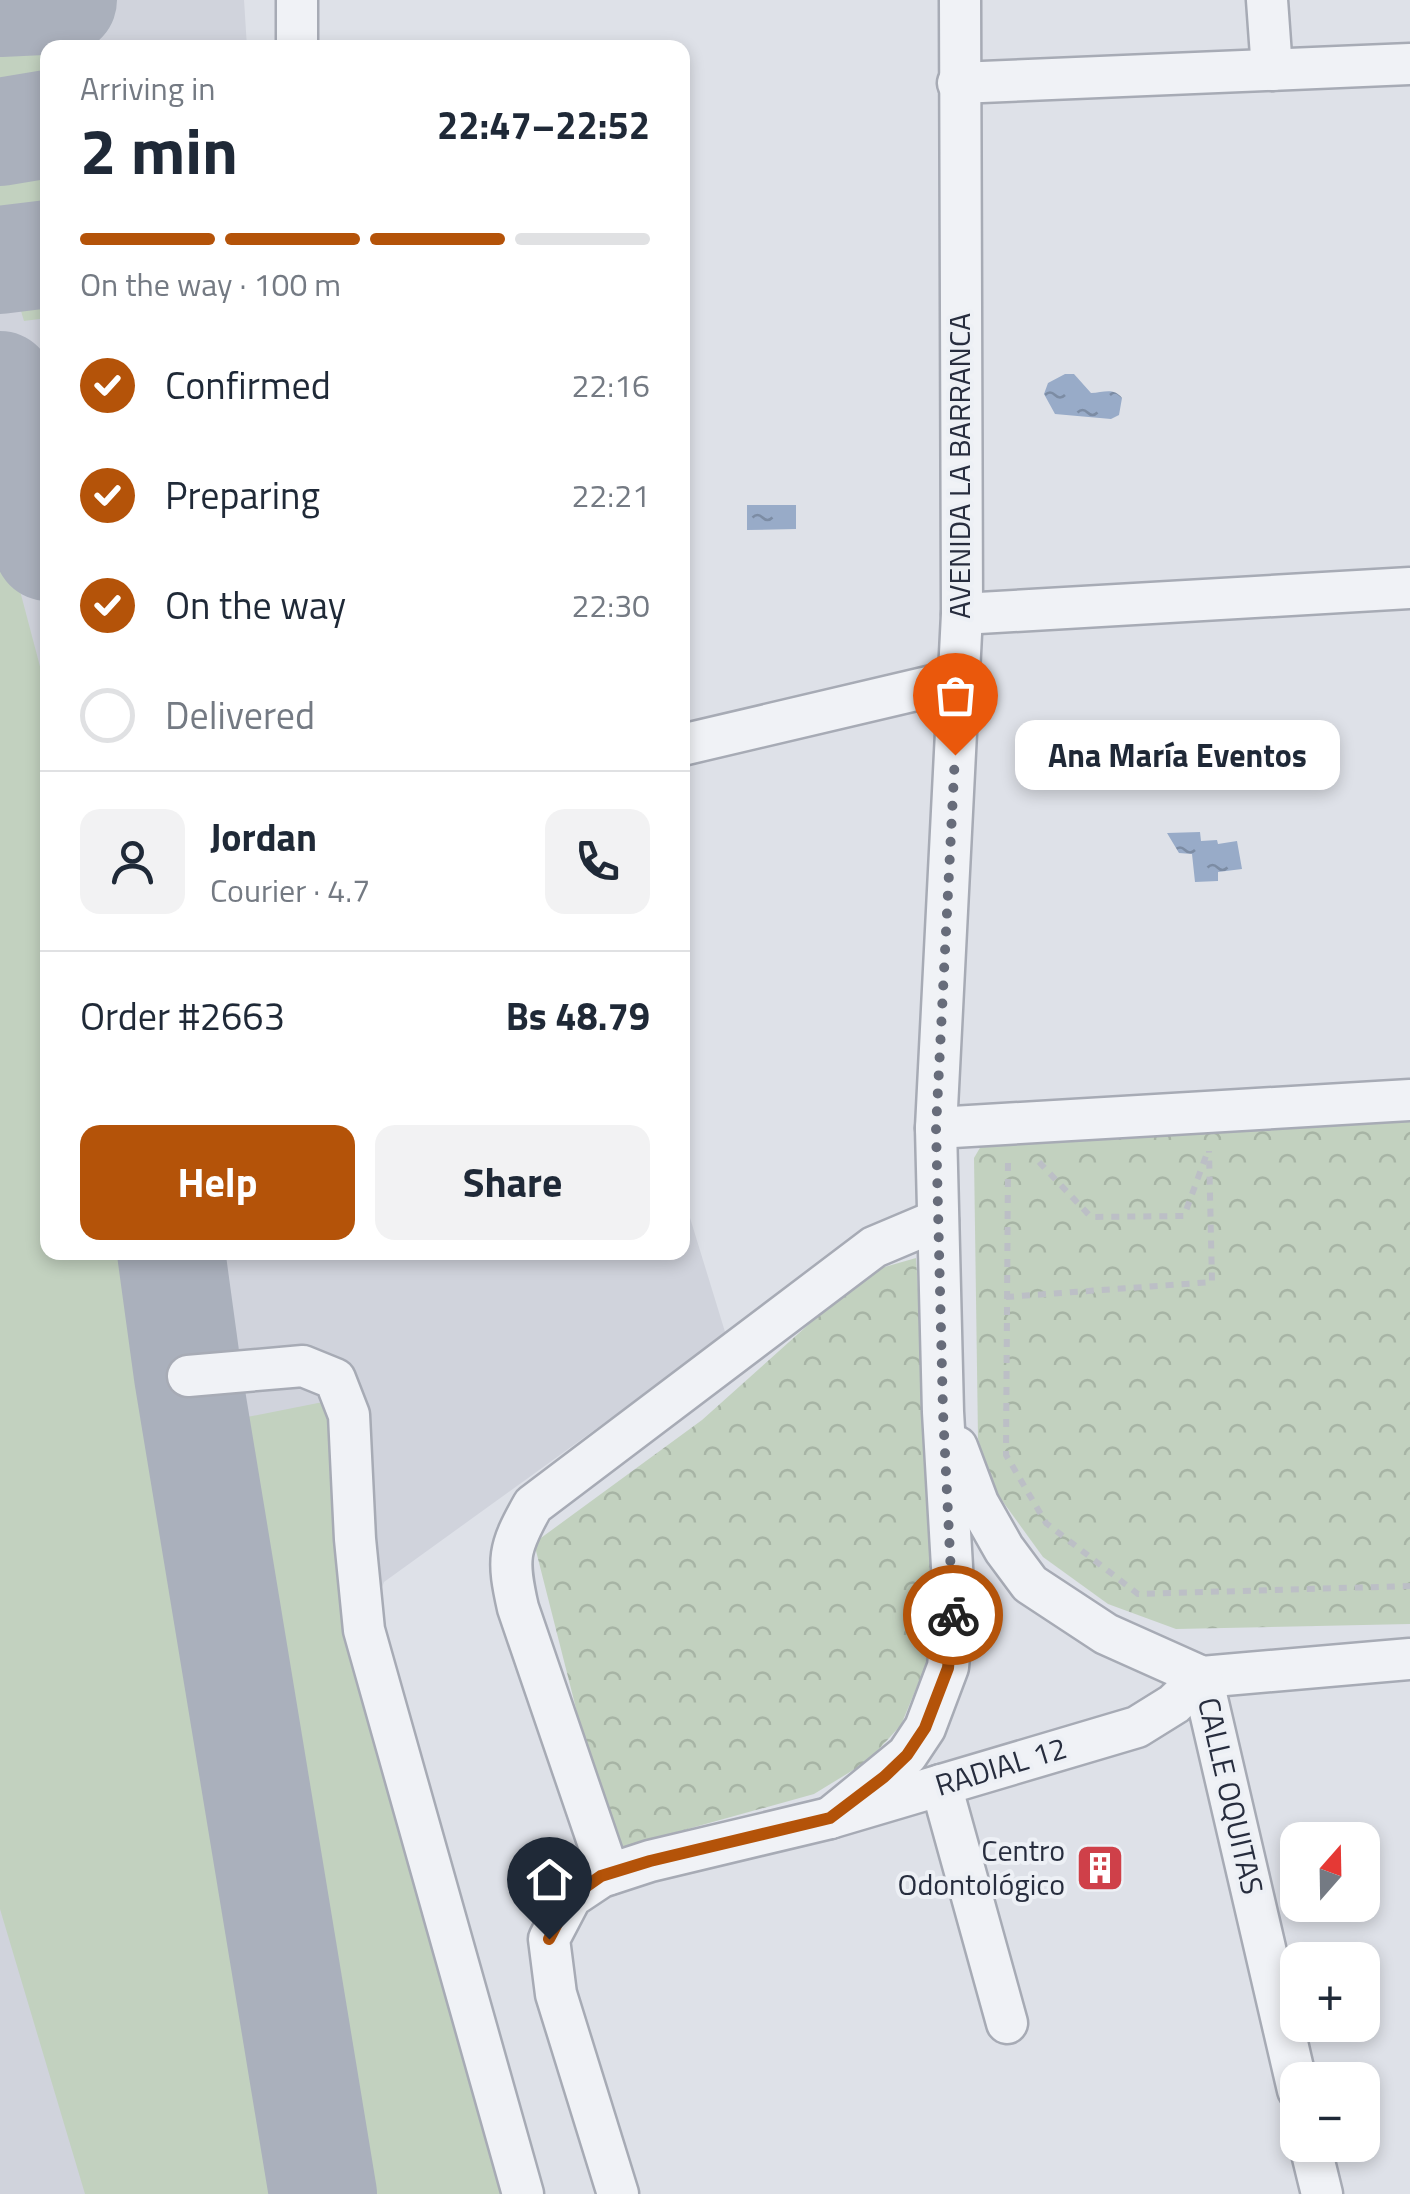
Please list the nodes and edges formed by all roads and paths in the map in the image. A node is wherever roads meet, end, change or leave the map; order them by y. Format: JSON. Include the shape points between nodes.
{"nodes":[{"id":1,"x":297,"y":0,"type":"edge"},
{"id":2,"x":960,"y":0,"type":"edge"},
{"id":3,"x":1267,"y":0,"type":"edge"},
{"id":4,"x":297,"y":40,"type":"edge"},
{"id":5,"x":1410,"y":64,"type":"edge"},
{"id":6,"x":1272,"y":70,"type":"junction"},
{"id":7,"x":958,"y":84,"type":"junction"},
{"id":8,"x":1410,"y":588,"type":"edge"},
{"id":9,"x":962,"y":614,"type":"junction"},
{"id":10,"x":958,"y":680,"type":"junction"},
{"id":11,"x":690,"y":743,"type":"edge"},
{"id":12,"x":1410,"y":1100,"type":"edge"},
{"id":13,"x":936,"y":1128,"type":"junction"},
{"id":14,"x":1227,"y":1150,"type":"dead end"},
{"id":15,"x":1208,"y":1151,"type":"junction"},
{"id":16,"x":1189,"y":1152,"type":"dead end"},
{"id":17,"x":1054,"y":1157,"type":"dead end"},
{"id":18,"x":1022,"y":1158,"type":"dead end"},
{"id":19,"x":938,"y":1220,"type":"junction"},
{"id":20,"x":1006,"y":1297,"type":"junction"},
{"id":21,"x":188,"y":1376,"type":"dead end"},
{"id":22,"x":943,"y":1412,"type":"junction"},
{"id":23,"x":1410,"y":1586,"type":"edge"},
{"id":24,"x":1410,"y":1659,"type":"edge"},
{"id":25,"x":1202,"y":1677,"type":"junction"},
{"id":26,"x":941,"y":1786,"type":"junction"},
{"id":27,"x":830,"y":1818,"type":"junction"},
{"id":28,"x":609,"y":1874,"type":"junction"},
{"id":29,"x":1007,"y":2023,"type":"dead end"},
{"id":30,"x":1291,"y":2062,"type":"edge"},
{"id":31,"x":1314,"y":2162,"type":"edge"},
{"id":32,"x":523,"y":2194,"type":"edge"},
{"id":33,"x":618,"y":2194,"type":"edge"},
{"id":34,"x":1322,"y":2194,"type":"edge"}],
"edges":[{"from":1,"to":4,"type":"street"},
{"from":2,"to":7,"type":"street","name":"AVENIDA LA BARRANCA"},
{"from":3,"to":6,"type":"street"},
{"from":5,"to":6,"type":"street"},
{"from":6,"to":7,"type":"street"},
{"from":7,"to":9,"type":"street","name":"AVENIDA LA BARRANCA"},
{"from":8,"to":9,"type":"street"},
{"from":9,"to":10,"type":"street","name":"AVENIDA LA BARRANCA"},
{"from":10,"to":11,"type":"street"},
{"from":10,"to":13,"type":"street","name":"AVENIDA LA BARRANCA"},
{"from":12,"to":13,"type":"street"},
{"from":13,"to":19,"type":"street","name":"AVENIDA LA BARRANCA"},
{"from":14,"to":15,"type":"path"},
{"from":15,"to":16,"type":"path"},
{"from":15,"to":17,"type":"path","via":[[1184,1216],[1091,1218],[1035,1158]]},
{"from":15,"to":20,"type":"path","via":[[1212,1282]]},
{"from":18,"to":20,"type":"path","via":[[1008,1159]]},
{"from":19,"to":22,"type":"street","name":"AVENIDA LA BARRANCA"},
{"from":19,"to":28,"type":"street","via":[[874,1247],[533,1505],[514,1539],[510,1568],[518,1608]]},
{"from":20,"to":23,"type":"path","via":[[1006,1455],[1046,1523],[1138,1594]]},
{"from":21,"to":32,"type":"street","via":[[302,1366],[336,1379],[349,1415],[364,1630]]},
{"from":22,"to":25,"type":"street","name":"AVENIDA LA BARRANCA","via":[[978,1504],[1030,1584],[1106,1634]]},
{"from":22,"to":27,"type":"street","name":"AVENIDA LA BARRANCA","via":[[954,1601],[948,1668],[907,1755]]},
{"from":24,"to":25,"type":"street"},
{"from":25,"to":26,"type":"street","name":"RADIAL 12","via":[[1137,1726]]},
{"from":25,"to":30,"type":"street","name":"CALLE OQUITAS"},
{"from":26,"to":27,"type":"street","name":"RADIAL 12"},
{"from":26,"to":29,"type":"street"},
{"from":27,"to":28,"type":"street","name":"RADIAL 12"},
{"from":28,"to":33,"type":"street","name":"RADIAL 12","via":[[571,1897],[549,1939],[556,1994]]},
{"from":31,"to":34,"type":"street"}]}
